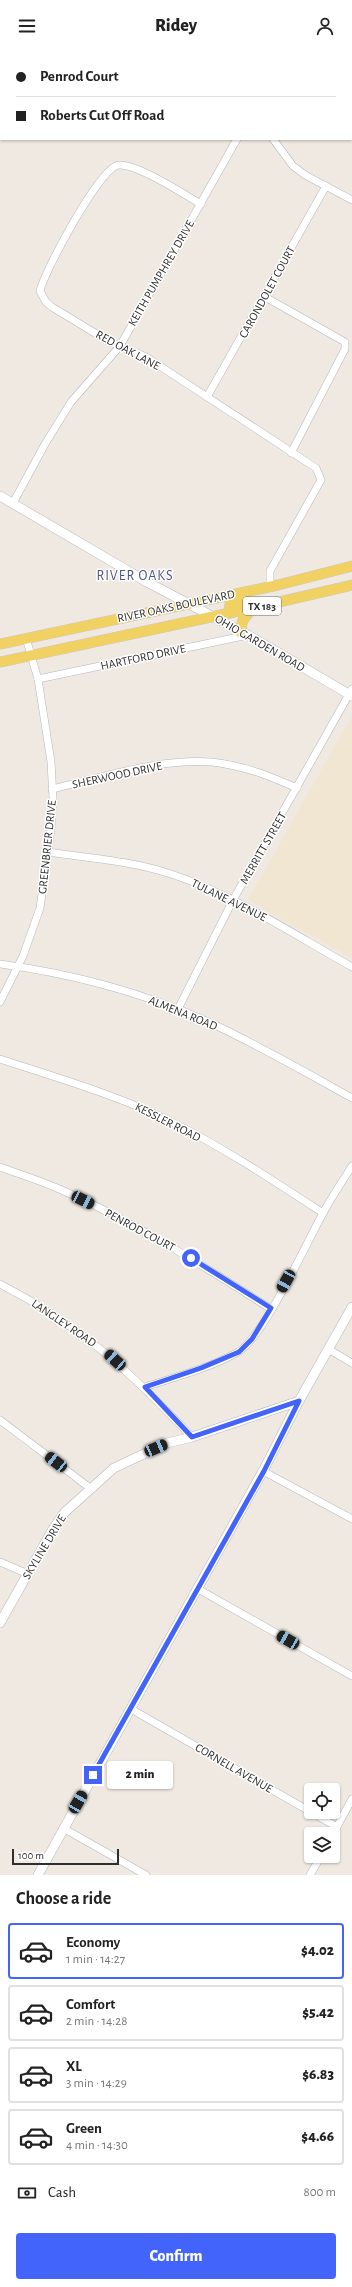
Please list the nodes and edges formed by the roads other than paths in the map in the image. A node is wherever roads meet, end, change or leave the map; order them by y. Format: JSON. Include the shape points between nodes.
{"nodes":[{"id":1,"x":236,"y":140,"type":"edge"},
{"id":2,"x":274,"y":140,"type":"edge"},
{"id":3,"x":326,"y":186,"type":"junction"},
{"id":4,"x":352,"y":200,"type":"edge"},
{"id":5,"x":201,"y":204,"type":"junction"},
{"id":6,"x":265,"y":297,"type":"junction"},
{"id":7,"x":120,"y":346,"type":"junction"},
{"id":8,"x":207,"y":397,"type":"junction"},
{"id":9,"x":291,"y":453,"type":"junction"},
{"id":10,"x":0,"y":496,"type":"edge"},
{"id":11,"x":13,"y":503,"type":"junction"},
{"id":12,"x":352,"y":566,"type":"edge"},
{"id":13,"x":352,"y":585,"type":"edge"},
{"id":14,"x":274,"y":586,"type":"junction"},
{"id":15,"x":189,"y":604,"type":"junction"},
{"id":16,"x":253,"y":608,"type":"junction"},
{"id":17,"x":165,"y":609,"type":"junction"},
{"id":18,"x":229,"y":613,"type":"junction"},
{"id":19,"x":213,"y":617,"type":"junction"},
{"id":20,"x":244,"y":634,"type":"junction"},
{"id":21,"x":26,"y":638,"type":"junction"},
{"id":22,"x":116,"y":638,"type":"junction"},
{"id":23,"x":0,"y":644,"type":"edge"},
{"id":24,"x":33,"y":655,"type":"junction"},
{"id":25,"x":0,"y":662,"type":"edge"},
{"id":26,"x":38,"y":679,"type":"junction"},
{"id":27,"x":351,"y":693,"type":"edge"},
{"id":28,"x":297,"y":788,"type":"junction"},
{"id":29,"x":52,"y":789,"type":"junction"},
{"id":30,"x":48,"y":852,"type":"junction"},
{"id":31,"x":233,"y":900,"type":"junction"},
{"id":32,"x":0,"y":964,"type":"edge"},
{"id":33,"x":18,"y":967,"type":"junction"},
{"id":34,"x":352,"y":967,"type":"edge"},
{"id":35,"x":0,"y":1002,"type":"edge"},
{"id":36,"x":178,"y":1009,"type":"junction"},
{"id":37,"x":0,"y":1059,"type":"edge"},
{"id":38,"x":352,"y":1098,"type":"edge"},
{"id":39,"x":352,"y":1166,"type":"edge"},
{"id":40,"x":0,"y":1167,"type":"edge"},
{"id":41,"x":323,"y":1213,"type":"junction"},
{"id":42,"x":0,"y":1284,"type":"edge"},
{"id":43,"x":352,"y":1307,"type":"edge"},
{"id":44,"x":271,"y":1308,"type":"junction"},
{"id":45,"x":328,"y":1349,"type":"junction"},
{"id":46,"x":352,"y":1363,"type":"edge"},
{"id":47,"x":145,"y":1387,"type":"junction"},
{"id":48,"x":299,"y":1401,"type":"junction"},
{"id":49,"x":0,"y":1420,"type":"edge"},
{"id":50,"x":192,"y":1437,"type":"junction"},
{"id":51,"x":264,"y":1471,"type":"junction"},
{"id":52,"x":90,"y":1488,"type":"junction"},
{"id":53,"x":352,"y":1519,"type":"edge"},
{"id":54,"x":0,"y":1562,"type":"edge"},
{"id":55,"x":28,"y":1574,"type":"junction"},
{"id":56,"x":198,"y":1589,"type":"junction"},
{"id":57,"x":0,"y":1623,"type":"edge"},
{"id":58,"x":352,"y":1676,"type":"edge"},
{"id":59,"x":131,"y":1709,"type":"junction"},
{"id":60,"x":352,"y":1799,"type":"edge"},
{"id":61,"x":328,"y":1827,"type":"edge"},
{"id":62,"x":337,"y":1827,"type":"edge"},
{"id":63,"x":63,"y":1828,"type":"junction"},
{"id":64,"x":317,"y":1863,"type":"edge"},
{"id":65,"x":38,"y":1875,"type":"edge"},
{"id":66,"x":146,"y":1875,"type":"edge"},
{"id":67,"x":310,"y":1875,"type":"edge"}],
"edges":[{"from":1,"to":5,"type":"street","name":"KEITH PUMPHREY DRIVE"},
{"from":2,"to":3,"type":"street","via":[[293,166]]},
{"from":3,"to":4,"type":"street"},
{"from":3,"to":6,"type":"street","name":"CARONDOLET COURT"},
{"from":5,"to":7,"type":"street","name":"KEITH PUMPHREY DRIVE"},
{"from":5,"to":7,"type":"street","name":"RED OAK LANE","via":[[138,169],[118,165],[110,168],[88,197],[70,228],[40,291],[52,307]]},
{"from":6,"to":8,"type":"street","name":"CARONDOLET COURT"},
{"from":6,"to":9,"type":"street","via":[[346,342],[345,349]]},
{"from":7,"to":8,"type":"street","name":"RED OAK LANE","via":[[146,357]]},
{"from":7,"to":11,"type":"street","name":"KEITH PUMPHREY DRIVE","via":[[72,402],[45,444]]},
{"from":8,"to":9,"type":"street","name":"RED OAK LANE"},
{"from":9,"to":14,"type":"street","name":"RED OAK LANE","via":[[316,468],[321,480],[270,571]]},
{"from":10,"to":11,"type":"street","name":"OHIO GARDEN ROAD"},
{"from":11,"to":15,"type":"street","name":"OHIO GARDEN ROAD"},
{"from":12,"to":14,"type":"main road","name":"RIVER OAKS BOULEVARD","number":"TX 183"},
{"from":13,"to":16,"type":"main road","name":"RIVER OAKS BOULEVARD","number":"TX 183"},
{"from":14,"to":15,"type":"main road","name":"RIVER OAKS BOULEVARD","number":"TX 183"},
{"from":14,"to":18,"type":"main road","via":[[274,592],[233,602],[230,604]]},
{"from":15,"to":17,"type":"main road","name":"RIVER OAKS BOULEVARD","number":"TX 183"},
{"from":15,"to":19,"type":"street","name":"OHIO GARDEN ROAD"},
{"from":16,"to":18,"type":"main road","name":"RIVER OAKS BOULEVARD","number":"TX 183"},
{"from":16,"to":20,"type":"main road","via":[[243,620]]},
{"from":17,"to":21,"type":"main road","name":"RIVER OAKS BOULEVARD","number":"TX 183"},
{"from":17,"to":22,"type":"main road","via":[[171,614],[171,619],[120,630]]},
{"from":18,"to":19,"type":"main road","name":"RIVER OAKS BOULEVARD","number":"TX 183"},
{"from":19,"to":20,"type":"street","name":"OHIO GARDEN ROAD"},
{"from":19,"to":22,"type":"main road","name":"RIVER OAKS BOULEVARD","number":"TX 183"},
{"from":20,"to":26,"type":"street","name":"HARTFORD DRIVE"},
{"from":20,"to":27,"type":"street","name":"OHIO GARDEN ROAD"},
{"from":21,"to":23,"type":"main road","name":"RIVER OAKS BOULEVARD","number":"TX 183"},
{"from":21,"to":24,"type":"street","name":"GREENBRIER DRIVE"},
{"from":22,"to":24,"type":"main road","name":"RIVER OAKS BOULEVARD","number":"TX 183"},
{"from":24,"to":25,"type":"main road","name":"RIVER OAKS BOULEVARD","number":"TX 183"},
{"from":24,"to":26,"type":"street","name":"GREENBRIER DRIVE"},
{"from":26,"to":29,"type":"street","name":"GREENBRIER DRIVE","via":[[51,762]]},
{"from":27,"to":28,"type":"street","name":"MERRITT STREET"},
{"from":28,"to":29,"type":"street","name":"SHERWOOD DRIVE","via":[[258,772],[231,765],[192,762],[138,768]]},
{"from":28,"to":31,"type":"street","name":"MERRITT STREET"},
{"from":29,"to":30,"type":"street","name":"GREENBRIER DRIVE"},
{"from":30,"to":31,"type":"street","name":"TULANE AVENUE","via":[[147,867],[171,874]]},
{"from":30,"to":33,"type":"street","name":"GREENBRIER DRIVE","via":[[40,908]]},
{"from":31,"to":34,"type":"street","name":"TULANE AVENUE"},
{"from":31,"to":36,"type":"street","name":"MERRITT STREET"},
{"from":32,"to":33,"type":"street","name":"ALMENA ROAD"},
{"from":33,"to":35,"type":"street","name":"GREENBRIER DRIVE"},
{"from":33,"to":36,"type":"street","name":"ALMENA ROAD","via":[[73,976]]},
{"from":36,"to":38,"type":"street","name":"ALMENA ROAD","via":[[216,1025]]},
{"from":37,"to":41,"type":"street","name":"KESSLER ROAD","via":[[114,1096],[172,1122],[270,1178]]},
{"from":39,"to":41,"type":"street"},
{"from":40,"to":44,"type":"street","name":"PENROD COURT","via":[[56,1188],[122,1219]]},
{"from":41,"to":44,"type":"street"},
{"from":42,"to":47,"type":"street","name":"LANGLEY ROAD","via":[[85,1335]]},
{"from":43,"to":45,"type":"street"},
{"from":44,"to":47,"type":"street","via":[[252,1339],[239,1352]]},
{"from":45,"to":46,"type":"street"},
{"from":45,"to":48,"type":"street"},
{"from":47,"to":50,"type":"street","name":"LANGLEY ROAD"},
{"from":48,"to":50,"type":"street","name":"SKYLINE DRIVE"},
{"from":48,"to":51,"type":"street"},
{"from":49,"to":52,"type":"street"},
{"from":50,"to":52,"type":"street","name":"SKYLINE DRIVE","via":[[167,1443],[144,1453],[114,1468]]},
{"from":51,"to":53,"type":"street"},
{"from":51,"to":56,"type":"street"},
{"from":52,"to":55,"type":"street","name":"SKYLINE DRIVE","via":[[65,1512]]},
{"from":54,"to":55,"type":"street"},
{"from":55,"to":57,"type":"street","name":"SKYLINE DRIVE"},
{"from":56,"to":58,"type":"street"},
{"from":56,"to":59,"type":"street"},
{"from":59,"to":61,"type":"street","name":"CORNELL AVENUE"},
{"from":59,"to":63,"type":"street"},
{"from":60,"to":62,"type":"street"},
{"from":63,"to":65,"type":"street"},
{"from":63,"to":66,"type":"street"},
{"from":64,"to":67,"type":"street"}]}
